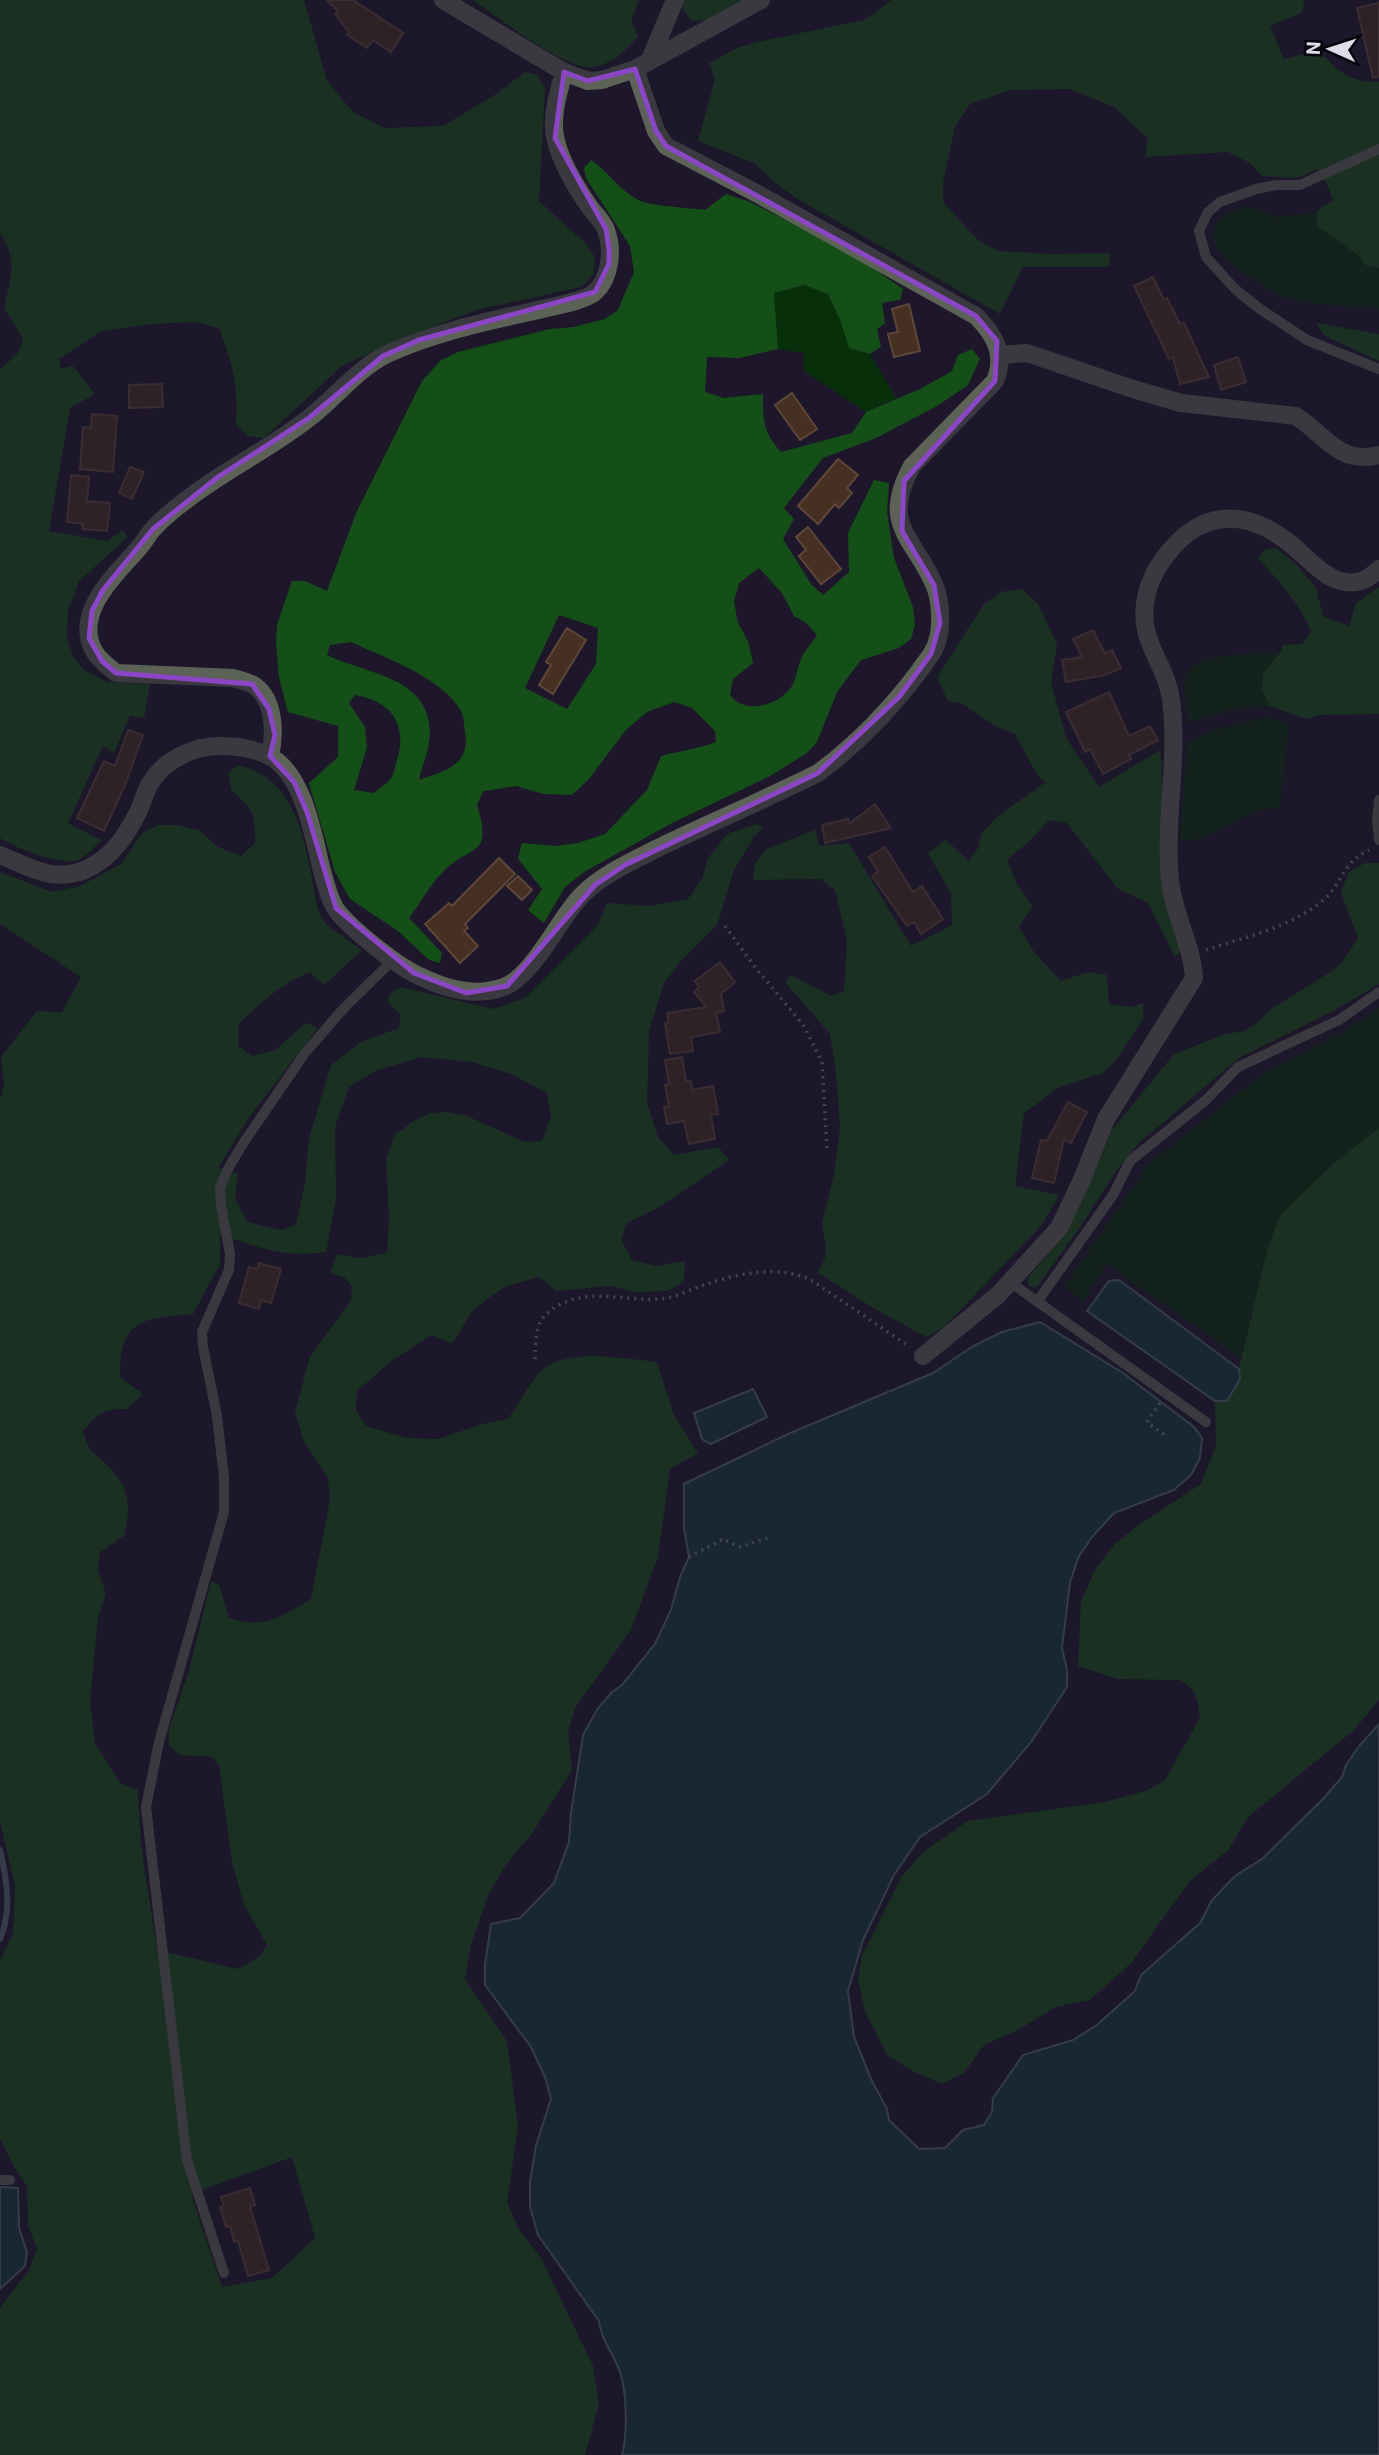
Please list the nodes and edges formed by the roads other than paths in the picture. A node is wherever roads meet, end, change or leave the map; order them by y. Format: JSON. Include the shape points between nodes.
{"nodes":[{"id":1,"x":443,"y":0,"type":"edge"},
{"id":2,"x":675,"y":0,"type":"edge"},
{"id":3,"x":761,"y":0,"type":"edge"},
{"id":4,"x":642,"y":66,"type":"junction"},
{"id":5,"x":564,"y":72,"type":"junction"},
{"id":6,"x":1379,"y":149,"type":"edge"},
{"id":7,"x":1000,"y":355,"type":"junction"},
{"id":8,"x":1379,"y":369,"type":"edge"},
{"id":9,"x":1379,"y":455,"type":"edge"},
{"id":10,"x":1379,"y":569,"type":"edge"},
{"id":11,"x":271,"y":756,"type":"junction"},
{"id":12,"x":1379,"y":800,"type":"edge"},
{"id":13,"x":1379,"y":842,"type":"edge"},
{"id":14,"x":0,"y":855,"type":"edge"},
{"id":15,"x":393,"y":960,"type":"junction"},
{"id":16,"x":1379,"y":992,"type":"edge"},
{"id":17,"x":1010,"y":1282,"type":"junction"},
{"id":18,"x":1037,"y":1302,"type":"junction"},
{"id":19,"x":923,"y":1356,"type":"road end"},
{"id":20,"x":1206,"y":1422,"type":"dead end"},
{"id":21,"x":223,"y":2273,"type":"dead end"}],
"edges":[{"from":1,"to":5,"type":"street"},
{"from":2,"to":4,"type":"street"},
{"from":3,"to":4,"type":"street"},
{"from":4,"to":5,"type":"street","via":[[602,80],[588,81]]},
{"from":4,"to":7,"type":"street","via":[[656,131],[666,146],[976,316],[997,341]]},
{"from":5,"to":11,"type":"street","via":[[555,138],[563,162],[606,229],[610,249],[609,264],[595,292],[576,301],[419,340],[383,356],[309,418],[184,501],[115,573],[92,611],[89,638],[93,650],[116,673],[233,678],[262,692],[275,735]]},
{"from":6,"to":8,"type":"lane","via":[[1300,185],[1256,188],[1220,202],[1208,212],[1199,231],[1206,257],[1260,309],[1307,340]]},
{"from":7,"to":9,"type":"street","via":[[1027,353],[1181,403],[1296,416],[1338,450],[1359,458]]},
{"from":7,"to":15,"type":"street","via":[[995,381],[912,466],[904,481],[899,514],[902,531],[934,584],[940,623],[937,642],[899,697],[846,751],[818,773],[625,865],[595,885],[581,896],[527,969],[507,986],[467,993]]},
{"from":10,"to":17,"type":"street","via":[[1354,583],[1338,580],[1256,523],[1222,519],[1204,522],[1179,540],[1150,582],[1143,614],[1171,696],[1174,728],[1168,854],[1172,901],[1194,978],[1106,1119],[1059,1228]]},
{"from":11,"to":14,"type":"street","via":[[217,746],[193,750],[168,764],[151,781],[120,842],[86,870],[53,874]]},
{"from":11,"to":15,"type":"street","via":[[294,782],[307,812],[336,908]]},
{"from":12,"to":13,"type":"lane"},
{"from":15,"to":21,"type":"lane","via":[[305,1053],[244,1142],[220,1187],[229,1270],[202,1332],[217,1416],[224,1512],[159,1742],[146,1807],[187,2160]]},
{"from":16,"to":18,"type":"lane","via":[[1339,1020],[1238,1067],[1206,1100],[1130,1161],[1113,1195]]},
{"from":17,"to":18,"type":"lane"},
{"from":17,"to":19,"type":"street"},
{"from":18,"to":20,"type":"lane"}]}
